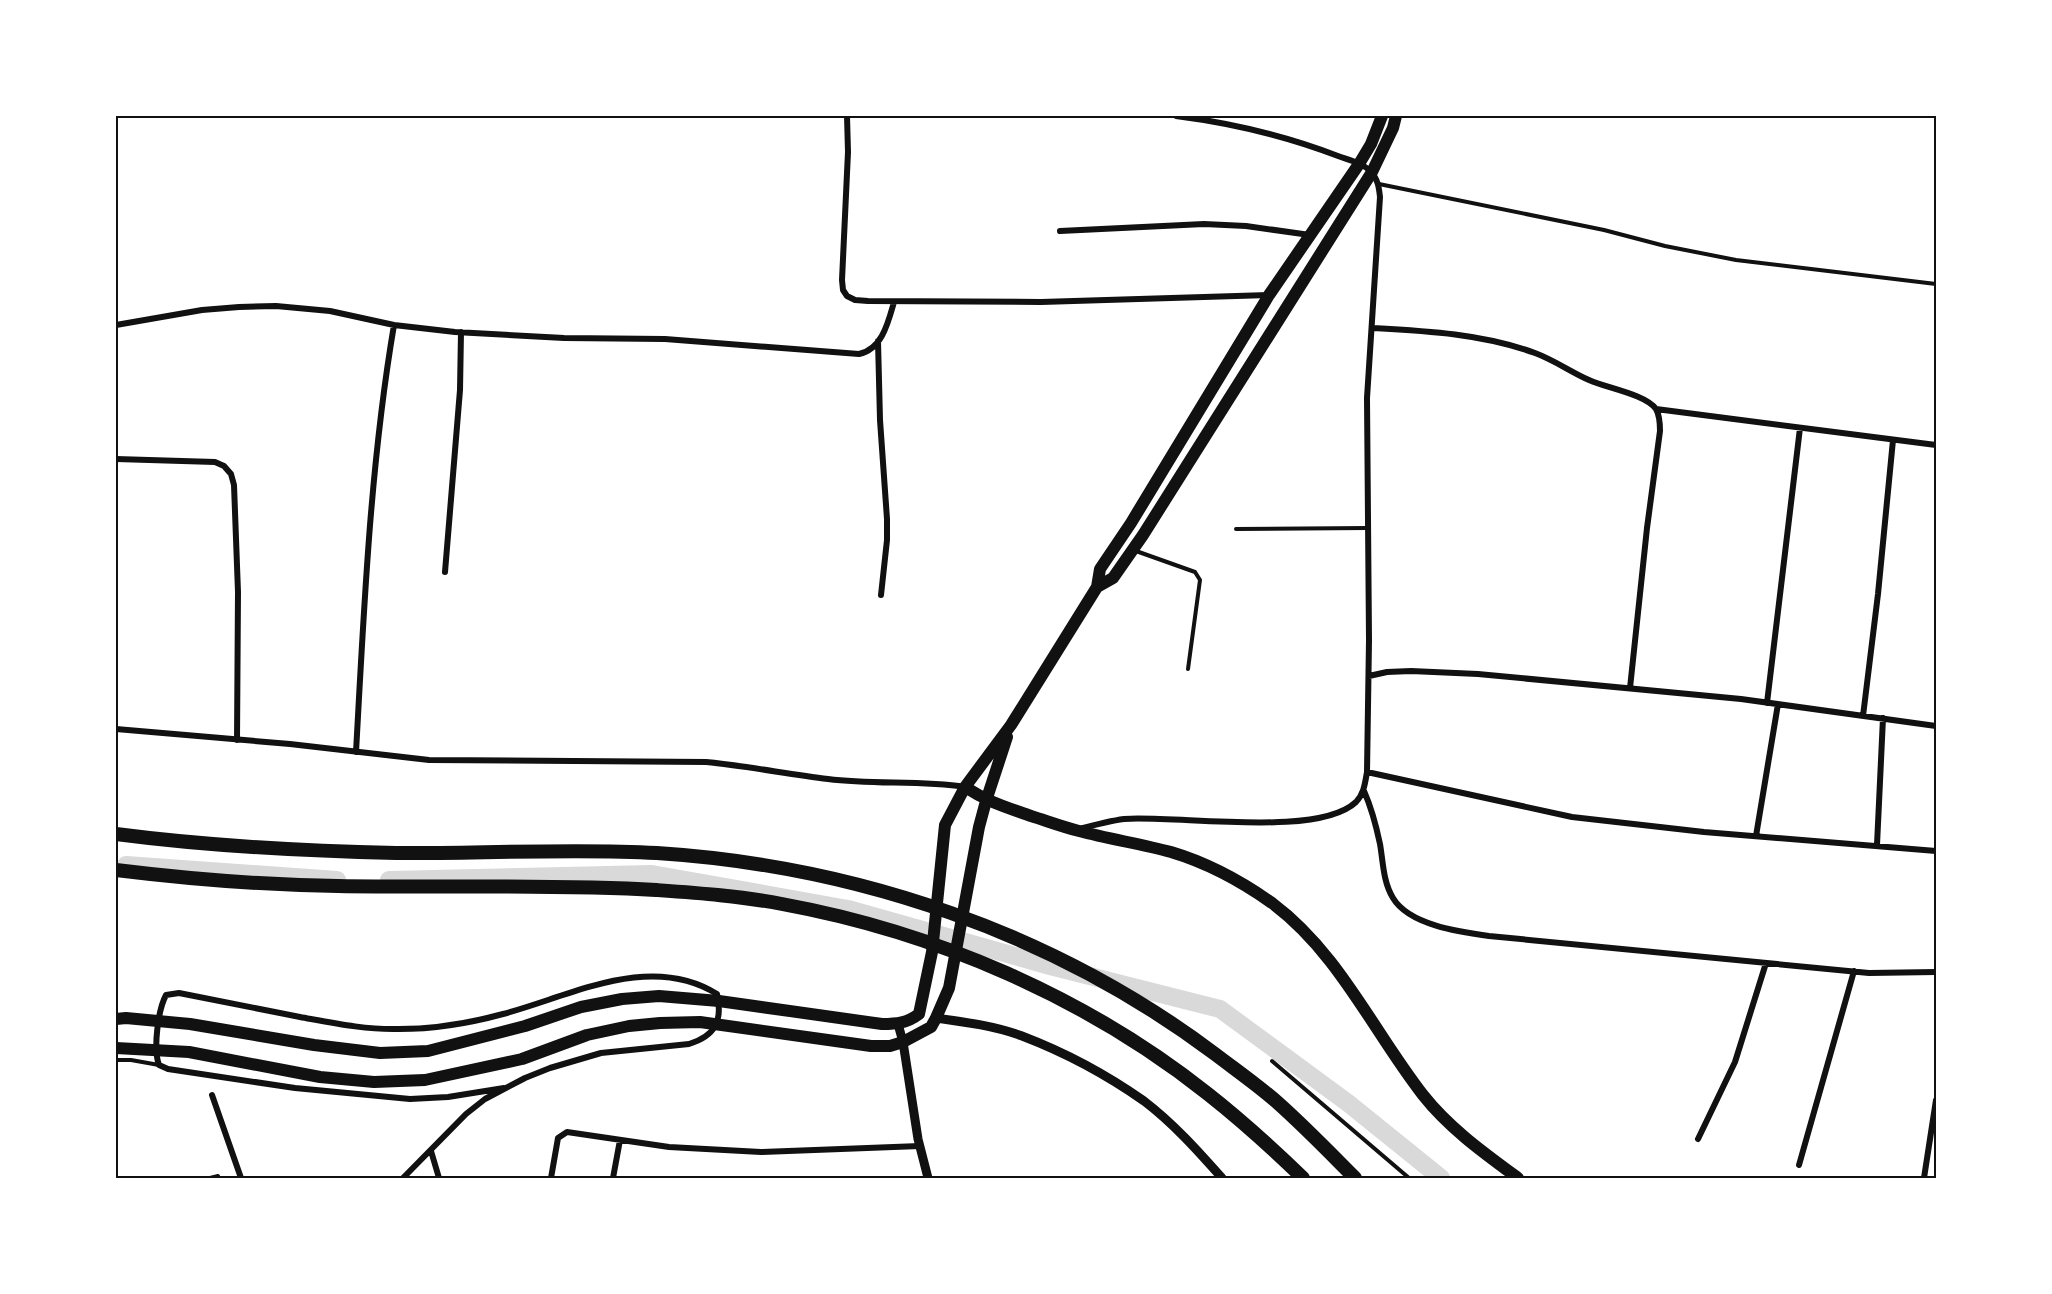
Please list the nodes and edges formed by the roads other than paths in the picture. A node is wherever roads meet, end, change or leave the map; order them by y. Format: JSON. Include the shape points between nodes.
{"nodes":[{"id":1,"x":847,"y":116,"type":"edge"},
{"id":2,"x":1176,"y":116,"type":"edge"},
{"id":3,"x":1382,"y":116,"type":"edge"},
{"id":4,"x":1396,"y":116,"type":"edge"},
{"id":5,"x":1359,"y":164,"type":"junction"},
{"id":6,"x":1372,"y":172,"type":"junction"},
{"id":7,"x":1378,"y":184,"type":"junction"},
{"id":8,"x":1060,"y":231,"type":"dead end"},
{"id":9,"x":1311,"y":235,"type":"junction"},
{"id":10,"x":1936,"y":284,"type":"edge"},
{"id":11,"x":1269,"y":295,"type":"junction"},
{"id":12,"x":894,"y":302,"type":"junction"},
{"id":13,"x":116,"y":325,"type":"edge"},
{"id":14,"x":394,"y":325,"type":"junction"},
{"id":15,"x":1373,"y":328,"type":"junction"},
{"id":16,"x":461,"y":332,"type":"junction"},
{"id":17,"x":878,"y":341,"type":"junction"},
{"id":18,"x":1656,"y":409,"type":"junction"},
{"id":19,"x":1800,"y":428,"type":"junction"},
{"id":20,"x":1893,"y":440,"type":"junction"},
{"id":21,"x":1936,"y":445,"type":"edge"},
{"id":22,"x":116,"y":459,"type":"edge"},
{"id":23,"x":1368,"y":528,"type":"junction"},
{"id":24,"x":1236,"y":530,"type":"dead end"},
{"id":25,"x":1133,"y":550,"type":"junction"},
{"id":26,"x":445,"y":572,"type":"dead end"},
{"id":27,"x":1097,"y":587,"type":"junction"},
{"id":28,"x":881,"y":595,"type":"dead end"},
{"id":29,"x":1188,"y":669,"type":"dead end"},
{"id":30,"x":1369,"y":676,"type":"junction"},
{"id":31,"x":1630,"y":688,"type":"junction"},
{"id":32,"x":1767,"y":703,"type":"junction"},
{"id":33,"x":1778,"y":704,"type":"junction"},
{"id":34,"x":1863,"y":716,"type":"junction"},
{"id":35,"x":1883,"y":718,"type":"junction"},
{"id":36,"x":1011,"y":725,"type":"junction"},
{"id":37,"x":1936,"y":726,"type":"edge"},
{"id":38,"x":116,"y":729,"type":"edge"},
{"id":39,"x":237,"y":740,"type":"junction"},
{"id":40,"x":356,"y":753,"type":"junction"},
{"id":41,"x":1368,"y":772,"type":"junction"},
{"id":42,"x":965,"y":787,"type":"junction"},
{"id":43,"x":1364,"y":791,"type":"junction"},
{"id":44,"x":986,"y":801,"type":"junction"},
{"id":45,"x":1076,"y":830,"type":"junction"},
{"id":46,"x":116,"y":834,"type":"edge"},
{"id":47,"x":1756,"y":836,"type":"junction"},
{"id":48,"x":1877,"y":845,"type":"junction"},
{"id":49,"x":1936,"y":850,"type":"edge"},
{"id":50,"x":116,"y":870,"type":"edge"},
{"id":51,"x":1766,"y":963,"type":"junction"},
{"id":52,"x":1854,"y":971,"type":"junction"},
{"id":53,"x":1936,"y":972,"type":"edge"},
{"id":54,"x":719,"y":1001,"type":"junction"},
{"id":55,"x":936,"y":1018,"type":"junction"},
{"id":56,"x":116,"y":1019,"type":"edge"},
{"id":57,"x":717,"y":1024,"type":"junction"},
{"id":58,"x":898,"y":1024,"type":"junction"},
{"id":59,"x":903,"y":1042,"type":"junction"},
{"id":60,"x":116,"y":1048,"type":"edge"},
{"id":61,"x":116,"y":1060,"type":"edge"},
{"id":62,"x":1272,"y":1061,"type":"dead end"},
{"id":63,"x":159,"y":1065,"type":"junction"},
{"id":64,"x":504,"y":1088,"type":"junction"},
{"id":65,"x":212,"y":1095,"type":"dead end"},
{"id":66,"x":1936,"y":1100,"type":"edge"},
{"id":67,"x":1698,"y":1139,"type":"dead end"},
{"id":68,"x":620,"y":1140,"type":"junction"},
{"id":69,"x":920,"y":1146,"type":"junction"},
{"id":70,"x":431,"y":1151,"type":"junction"},
{"id":71,"x":1799,"y":1165,"type":"dead end"},
{"id":72,"x":218,"y":1176,"type":"dead end"},
{"id":73,"x":210,"y":1179,"type":"edge"},
{"id":74,"x":241,"y":1179,"type":"edge"},
{"id":75,"x":403,"y":1179,"type":"edge"},
{"id":76,"x":439,"y":1179,"type":"edge"},
{"id":77,"x":551,"y":1179,"type":"edge"},
{"id":78,"x":613,"y":1179,"type":"edge"},
{"id":79,"x":928,"y":1179,"type":"edge"},
{"id":80,"x":1222,"y":1179,"type":"edge"},
{"id":81,"x":1303,"y":1179,"type":"edge"},
{"id":82,"x":1354,"y":1179,"type":"edge"},
{"id":83,"x":1409,"y":1179,"type":"edge"},
{"id":84,"x":1518,"y":1179,"type":"edge"},
{"id":85,"x":1924,"y":1179,"type":"edge"}],
"edges":[{"from":1,"to":12,"type":"street","via":[[843,290],[855,300]]},
{"from":2,"to":5,"type":"street","via":[[1290,140]]},
{"from":3,"to":5,"type":"main road"},
{"from":4,"to":6,"type":"main road"},
{"from":5,"to":6,"type":"street"},
{"from":5,"to":9,"type":"main road"},
{"from":6,"to":7,"type":"street"},
{"from":6,"to":25,"type":"main road"},
{"from":7,"to":10,"type":"lane","via":[[1736,260]]},
{"from":7,"to":15,"type":"street"},
{"from":8,"to":9,"type":"street","via":[[1204,224]]},
{"from":9,"to":11,"type":"main road"},
{"from":11,"to":12,"type":"street"},
{"from":11,"to":27,"type":"main road","via":[[1100,569]]},
{"from":12,"to":17,"type":"street"},
{"from":13,"to":14,"type":"street","via":[[202,310],[267,306],[330,311]]},
{"from":14,"to":16,"type":"street"},
{"from":14,"to":40,"type":"street","via":[[369,538]]},
{"from":15,"to":18,"type":"street","via":[[1448,333],[1507,344],[1646,401]]},
{"from":15,"to":23,"type":"street","via":[[1367,398]]},
{"from":16,"to":17,"type":"street","via":[[665,339],[859,354],[868,352]]},
{"from":16,"to":26,"type":"street"},
{"from":17,"to":28,"type":"street","via":[[887,519]]},
{"from":18,"to":19,"type":"street"},
{"from":18,"to":31,"type":"street","via":[[1660,431]]},
{"from":19,"to":20,"type":"street"},
{"from":19,"to":32,"type":"street"},
{"from":20,"to":21,"type":"street"},
{"from":20,"to":34,"type":"street"},
{"from":22,"to":39,"type":"street","via":[[215,462],[231,474],[236,528]]},
{"from":23,"to":24,"type":"lane"},
{"from":23,"to":30,"type":"street"},
{"from":25,"to":27,"type":"main road","via":[[1113,578]]},
{"from":25,"to":29,"type":"lane","via":[[1195,572],[1200,580]]},
{"from":27,"to":36,"type":"main road"},
{"from":30,"to":31,"type":"street","via":[[1431,672]]},
{"from":30,"to":41,"type":"street"},
{"from":31,"to":32,"type":"street"},
{"from":32,"to":33,"type":"street"},
{"from":33,"to":34,"type":"street"},
{"from":33,"to":47,"type":"street"},
{"from":34,"to":35,"type":"street"},
{"from":35,"to":37,"type":"street"},
{"from":35,"to":48,"type":"street"},
{"from":36,"to":42,"type":"main road"},
{"from":36,"to":44,"type":"main road"},
{"from":38,"to":39,"type":"street"},
{"from":39,"to":40,"type":"street"},
{"from":40,"to":42,"type":"street","via":[[477,762],[706,762],[830,780],[928,782]]},
{"from":41,"to":43,"type":"street"},
{"from":41,"to":47,"type":"street","via":[[1572,818]]},
{"from":42,"to":44,"type":"main road"},
{"from":42,"to":58,"type":"main road","via":[[945,825],[932,952],[919,1014]]},
{"from":43,"to":45,"type":"street","via":[[1345,809],[1307,820],[1125,819]]},
{"from":43,"to":51,"type":"street","via":[[1393,898],[1421,920],[1465,933]]},
{"from":44,"to":45,"type":"main road"},
{"from":44,"to":55,"type":"main road","via":[[949,988]]},
{"from":45,"to":84,"type":"main road","via":[[1202,862],[1233,877],[1300,925],[1346,981],[1423,1095],[1470,1142]]},
{"from":46,"to":82,"type":"highway","via":[[334,851],[655,853],[729,860],[854,883],[999,931],[1060,958],[1163,1017],[1277,1102]]},
{"from":47,"to":48,"type":"street"},
{"from":48,"to":49,"type":"street"},
{"from":50,"to":81,"type":"highway","via":[[333,886],[654,890],[780,903],[840,916],[905,934],[988,966],[1096,1020],[1208,1093]]},
{"from":51,"to":52,"type":"street"},
{"from":51,"to":67,"type":"street","via":[[1735,1062]]},
{"from":52,"to":53,"type":"street"},
{"from":52,"to":71,"type":"street"},
{"from":54,"to":56,"type":"main road","via":[[659,996],[621,999],[428,1051],[380,1053],[190,1024]]},
{"from":54,"to":57,"type":"street"},
{"from":54,"to":58,"type":"main road"},
{"from":54,"to":63,"type":"street","via":[[717,994],[702,984],[646,976],[615,980],[501,1014],[442,1026],[399,1029],[351,1026],[179,993],[166,995],[161,1004],[156,1056]]},
{"from":55,"to":59,"type":"main road","via":[[931,1027]]},
{"from":55,"to":80,"type":"street","via":[[1022,1036],[1075,1060],[1145,1102]]},
{"from":57,"to":59,"type":"main road","via":[[871,1046]]},
{"from":57,"to":60,"type":"main road","via":[[628,1026],[587,1035],[522,1059],[405,1081],[320,1077],[189,1052]]},
{"from":57,"to":64,"type":"street","via":[[702,1041],[601,1053],[550,1068]]},
{"from":58,"to":59,"type":"street"},
{"from":59,"to":69,"type":"street"},
{"from":61,"to":63,"type":"lane"},
{"from":62,"to":83,"type":"lane"},
{"from":63,"to":64,"type":"street","via":[[296,1088],[410,1099]]},
{"from":64,"to":70,"type":"street","via":[[466,1114]]},
{"from":65,"to":74,"type":"street"},
{"from":66,"to":85,"type":"street"},
{"from":68,"to":69,"type":"street","via":[[761,1152]]},
{"from":68,"to":77,"type":"street","via":[[574,1132],[562,1134],[556,1145]]},
{"from":68,"to":78,"type":"street"},
{"from":69,"to":79,"type":"street"},
{"from":70,"to":75,"type":"street"},
{"from":70,"to":76,"type":"street"},
{"from":72,"to":73,"type":"lane"}]}
